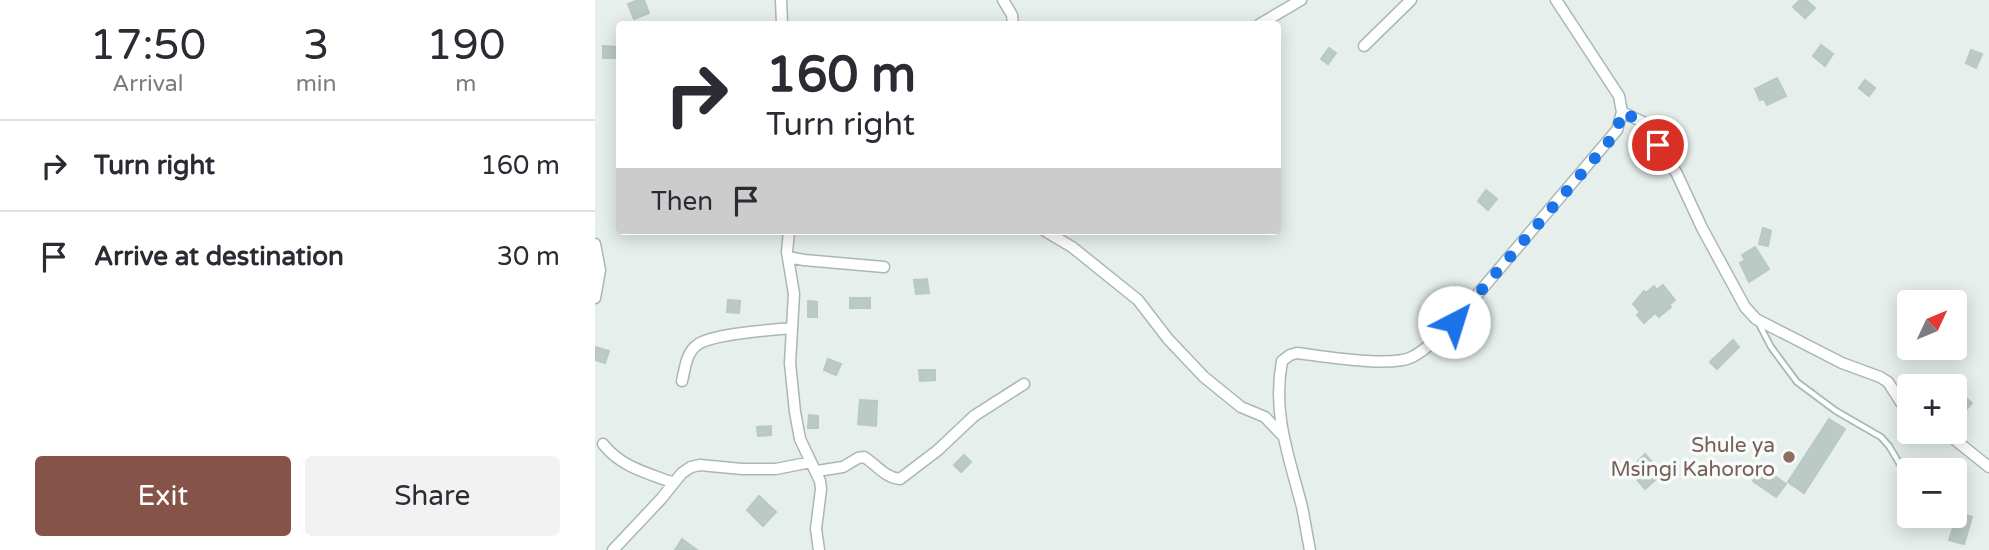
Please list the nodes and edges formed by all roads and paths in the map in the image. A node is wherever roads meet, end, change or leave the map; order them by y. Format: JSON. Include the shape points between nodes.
{"nodes":[{"id":1,"x":781,"y":0,"type":"edge"},
{"id":2,"x":1003,"y":0,"type":"edge"},
{"id":3,"x":1301,"y":0,"type":"edge"},
{"id":4,"x":1411,"y":0,"type":"edge"},
{"id":5,"x":1556,"y":0,"type":"edge"},
{"id":6,"x":782,"y":21,"type":"edge"},
{"id":7,"x":1013,"y":21,"type":"edge"},
{"id":8,"x":1265,"y":21,"type":"edge"},
{"id":9,"x":1364,"y":46,"type":"dead end"},
{"id":10,"x":1622,"y":112,"type":"junction"},
{"id":11,"x":789,"y":235,"type":"edge"},
{"id":12,"x":1052,"y":235,"type":"edge"},
{"id":13,"x":595,"y":246,"type":"edge"},
{"id":14,"x":788,"y":257,"type":"junction"},
{"id":15,"x":884,"y":267,"type":"dead end"},
{"id":16,"x":595,"y":298,"type":"edge"},
{"id":17,"x":1756,"y":319,"type":"junction"},
{"id":18,"x":791,"y":328,"type":"junction"},
{"id":19,"x":682,"y":381,"type":"dead end"},
{"id":20,"x":1024,"y":384,"type":"dead end"},
{"id":21,"x":1897,"y":395,"type":"edge"},
{"id":22,"x":1282,"y":434,"type":"junction"},
{"id":23,"x":603,"y":444,"type":"dead end"},
{"id":24,"x":1960,"y":444,"type":"edge"},
{"id":25,"x":1897,"y":460,"type":"edge"},
{"id":26,"x":814,"y":466,"type":"junction"},
{"id":27,"x":1989,"y":467,"type":"edge"},
{"id":28,"x":674,"y":483,"type":"junction"},
{"id":29,"x":613,"y":550,"type":"edge"},
{"id":30,"x":819,"y":550,"type":"edge"},
{"id":31,"x":1310,"y":550,"type":"edge"}],
"edges":[{"from":1,"to":6,"type":"street"},
{"from":2,"to":7,"type":"street"},
{"from":3,"to":8,"type":"street"},
{"from":4,"to":9,"type":"street"},
{"from":5,"to":10,"type":"street","via":[[1619,96]]},
{"from":10,"to":17,"type":"street","via":[[1645,123],[1677,174],[1745,307]]},
{"from":10,"to":22,"type":"street","via":[[1607,144],[1429,345],[1409,359],[1394,361],[1297,353],[1282,361],[1278,399]]},
{"from":11,"to":14,"type":"street"},
{"from":12,"to":22,"type":"street","via":[[1138,300],[1204,377],[1241,407],[1265,417]]},
{"from":13,"to":16,"type":"street","via":[[600,270]]},
{"from":14,"to":15,"type":"street"},
{"from":14,"to":18,"type":"street"},
{"from":17,"to":21,"type":"street","via":[[1842,363],[1881,377]]},
{"from":17,"to":25,"type":"lane","via":[[1797,382],[1881,438]]},
{"from":18,"to":19,"type":"street","via":[[704,341],[691,352]]},
{"from":18,"to":26,"type":"street","via":[[795,412],[800,439]]},
{"from":20,"to":26,"type":"street","via":[[974,416],[900,480],[887,476],[864,457],[843,467]]},
{"from":22,"to":31,"type":"street"},
{"from":23,"to":28,"type":"street","via":[[622,463]]},
{"from":24,"to":27,"type":"street"},
{"from":26,"to":28,"type":"street","via":[[700,465],[682,473]]},
{"from":26,"to":30,"type":"street","via":[[821,489],[816,529]]},
{"from":28,"to":29,"type":"street"}]}
